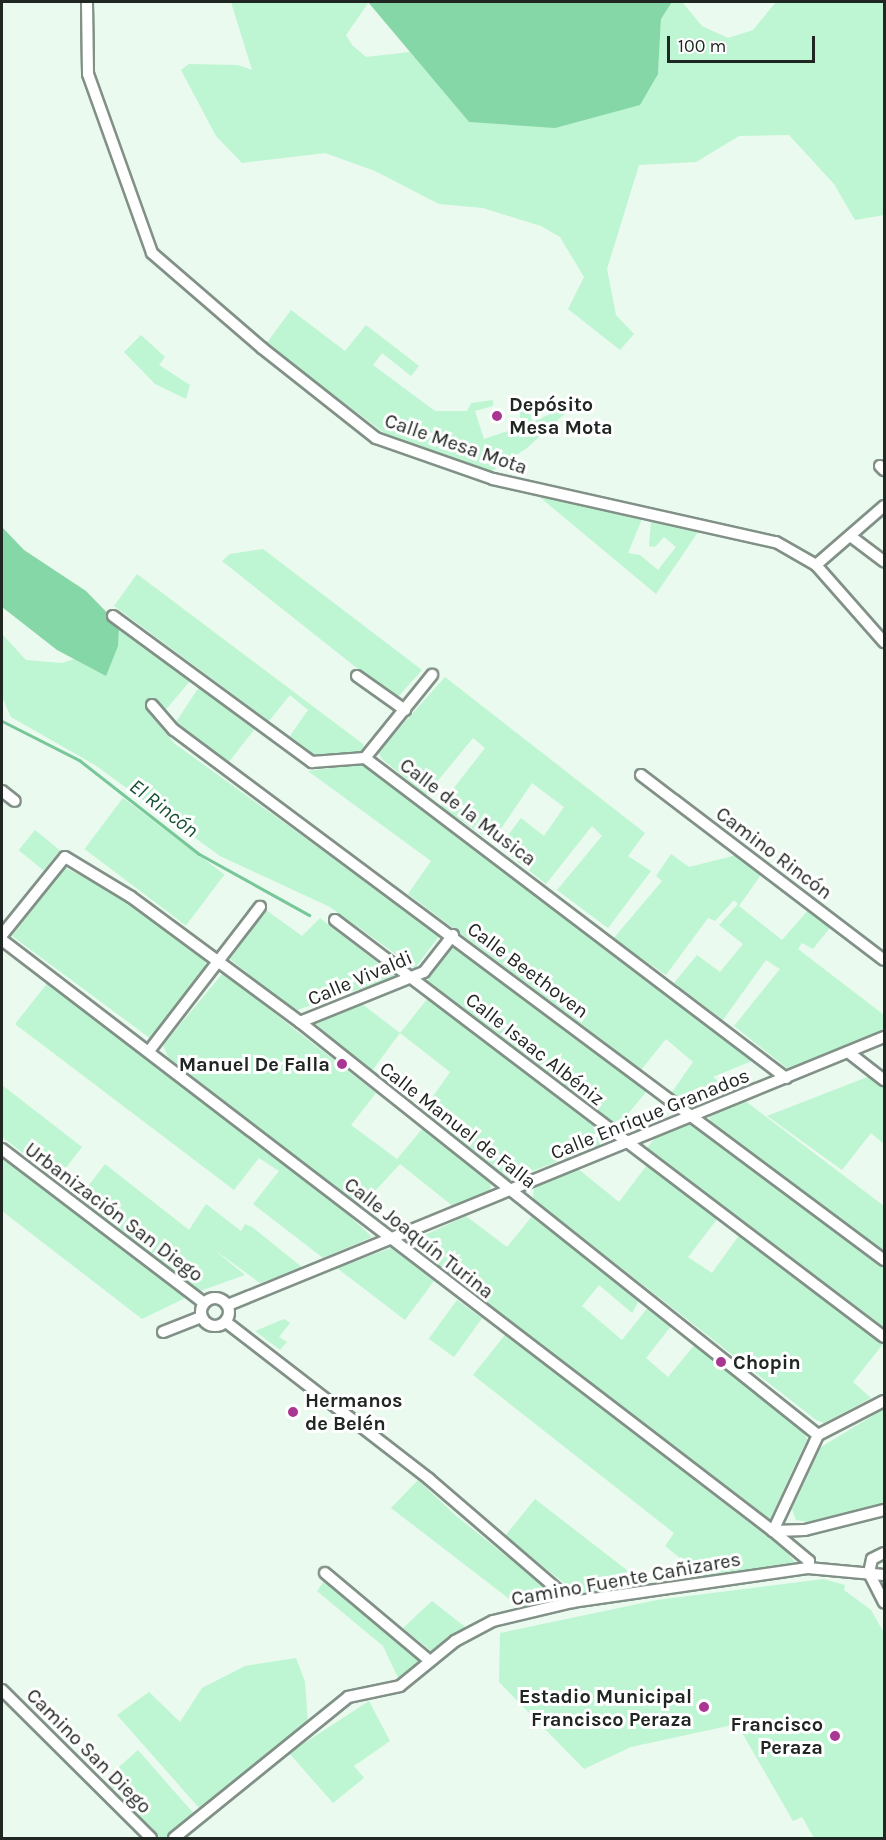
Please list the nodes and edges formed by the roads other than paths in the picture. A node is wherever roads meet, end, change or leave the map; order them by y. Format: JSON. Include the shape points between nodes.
{"nodes":[{"id":1,"x":87,"y":2,"type":"edge"},
{"id":2,"x":885,"y":506,"type":"edge"},
{"id":3,"x":853,"y":538,"type":"junction"},
{"id":4,"x":885,"y":561,"type":"edge"},
{"id":5,"x":816,"y":565,"type":"junction"},
{"id":6,"x":113,"y":615,"type":"dead end"},
{"id":7,"x":885,"y":642,"type":"edge"},
{"id":8,"x":432,"y":675,"type":"dead end"},
{"id":9,"x":357,"y":676,"type":"dead end"},
{"id":10,"x":152,"y":705,"type":"dead end"},
{"id":11,"x":405,"y":710,"type":"junction"},
{"id":12,"x":365,"y":758,"type":"junction"},
{"id":13,"x":641,"y":775,"type":"dead end"},
{"id":14,"x":2,"y":791,"type":"edge"},
{"id":15,"x":15,"y":801,"type":"dead end"},
{"id":16,"x":260,"y":907,"type":"dead end"},
{"id":17,"x":335,"y":920,"type":"dead end"},
{"id":18,"x":2,"y":935,"type":"edge"},
{"id":19,"x":453,"y":935,"type":"junction"},
{"id":20,"x":2,"y":940,"type":"edge"},
{"id":21,"x":885,"y":960,"type":"edge"},
{"id":22,"x":219,"y":962,"type":"junction"},
{"id":23,"x":414,"y":978,"type":"junction"},
{"id":24,"x":300,"y":1022,"type":"junction"},
{"id":25,"x":885,"y":1037,"type":"edge"},
{"id":26,"x":149,"y":1051,"type":"junction"},
{"id":27,"x":848,"y":1052,"type":"junction"},
{"id":28,"x":786,"y":1078,"type":"junction"},
{"id":29,"x":885,"y":1080,"type":"edge"},
{"id":30,"x":691,"y":1117,"type":"junction"},
{"id":31,"x":628,"y":1143,"type":"junction"},
{"id":32,"x":2,"y":1149,"type":"edge"},
{"id":33,"x":512,"y":1191,"type":"junction"},
{"id":34,"x":392,"y":1241,"type":"junction"},
{"id":35,"x":885,"y":1260,"type":"edge"},
{"id":36,"x":204,"y":1303,"type":"junction"},
{"id":37,"x":228,"y":1305,"type":"junction"},
{"id":38,"x":201,"y":1317,"type":"junction"},
{"id":39,"x":225,"y":1322,"type":"junction"},
{"id":40,"x":163,"y":1332,"type":"dead end"},
{"id":41,"x":885,"y":1337,"type":"edge"},
{"id":42,"x":885,"y":1401,"type":"edge"},
{"id":43,"x":819,"y":1435,"type":"junction"},
{"id":44,"x":885,"y":1510,"type":"edge"},
{"id":45,"x":772,"y":1531,"type":"junction"},
{"id":46,"x":885,"y":1553,"type":"edge"},
{"id":47,"x":808,"y":1568,"type":"junction"},
{"id":48,"x":325,"y":1573,"type":"dead end"},
{"id":49,"x":869,"y":1573,"type":"junction"},
{"id":50,"x":885,"y":1575,"type":"edge"},
{"id":51,"x":572,"y":1602,"type":"junction"},
{"id":52,"x":885,"y":1602,"type":"edge"},
{"id":53,"x":430,"y":1661,"type":"junction"},
{"id":54,"x":2,"y":1690,"type":"edge"},
{"id":55,"x":151,"y":1839,"type":"edge"},
{"id":56,"x":174,"y":1839,"type":"edge"}],
"edges":[{"from":1,"to":5,"type":"street","name":"Calle Mesa Mota","via":[[88,74],[152,253],[376,438],[493,479],[776,542]]},
{"from":2,"to":3,"type":"street"},
{"from":3,"to":4,"type":"street"},
{"from":3,"to":5,"type":"street"},
{"from":5,"to":7,"type":"street","name":"Calle Mesa Mota"},
{"from":6,"to":12,"type":"street","via":[[312,762]]},
{"from":8,"to":11,"type":"street"},
{"from":9,"to":11,"type":"street"},
{"from":10,"to":19,"type":"street","name":"Calle Beethoven","via":[[174,730]]},
{"from":11,"to":12,"type":"street"},
{"from":12,"to":28,"type":"street","name":"Calle de la Musica"},
{"from":13,"to":21,"type":"street","name":"Camino Rincón"},
{"from":14,"to":15,"type":"street"},
{"from":16,"to":22,"type":"street"},
{"from":17,"to":23,"type":"street","name":"Calle Isaac Albéniz"},
{"from":18,"to":22,"type":"street","name":"Calle Manuel de Falla","via":[[65,856]]},
{"from":19,"to":23,"type":"street","name":"Calle Vivaldi"},
{"from":19,"to":30,"type":"street","name":"Calle Beethoven"},
{"from":20,"to":26,"type":"street","name":"Calle Joaquín Turina"},
{"from":22,"to":24,"type":"street","name":"Calle Manuel de Falla"},
{"from":22,"to":26,"type":"street"},
{"from":23,"to":24,"type":"street","name":"Calle Vivaldi"},
{"from":23,"to":31,"type":"street","name":"Calle Isaac Albéniz"},
{"from":24,"to":33,"type":"street","name":"Calle Manuel de Falla"},
{"from":25,"to":27,"type":"street","name":"Calle Enrique Granados"},
{"from":26,"to":34,"type":"street","name":"Calle Joaquín Turina"},
{"from":27,"to":28,"type":"street","name":"Calle Enrique Granados"},
{"from":27,"to":29,"type":"street"},
{"from":28,"to":30,"type":"street","name":"Calle Enrique Granados"},
{"from":30,"to":31,"type":"street","name":"Calle Enrique Granados"},
{"from":30,"to":35,"type":"street","name":"Calle Beethoven"},
{"from":31,"to":33,"type":"street","name":"Calle Enrique Granados"},
{"from":31,"to":41,"type":"street","name":"Calle Isaac Albéniz"},
{"from":32,"to":36,"type":"street","name":"Urbanización San Diego"},
{"from":33,"to":34,"type":"street","name":"Calle Enrique Granados"},
{"from":33,"to":43,"type":"street","name":"Calle Manuel de Falla"},
{"from":34,"to":37,"type":"street","name":"Calle Enrique Granados"},
{"from":34,"to":45,"type":"street","name":"Calle Joaquín Turina"},
{"from":36,"to":37,"type":"street","via":[[217,1298]]},
{"from":36,"to":38,"type":"street"},
{"from":37,"to":39,"type":"street"},
{"from":38,"to":39,"type":"street","via":[[212,1326]]},
{"from":38,"to":40,"type":"street"},
{"from":39,"to":51,"type":"street","via":[[429,1479]]},
{"from":42,"to":43,"type":"street"},
{"from":43,"to":45,"type":"street"},
{"from":44,"to":45,"type":"street","via":[[805,1530]]},
{"from":45,"to":47,"type":"street","name":"Calle Joaquín Turina","via":[[808,1561]]},
{"from":46,"to":49,"type":"street","via":[[872,1559]]},
{"from":47,"to":49,"type":"street","name":"Camino Fuente Cañizares"},
{"from":47,"to":51,"type":"street","name":"Camino Fuente Cañizares"},
{"from":48,"to":53,"type":"street"},
{"from":49,"to":50,"type":"street","name":"Camino Fuente Cañizares"},
{"from":49,"to":52,"type":"street"},
{"from":51,"to":53,"type":"street","name":"Camino Fuente Cañizares","via":[[493,1621]]},
{"from":53,"to":56,"type":"street","name":"Camino Fuente Cañizares","via":[[400,1686],[348,1697]]},
{"from":54,"to":55,"type":"street","name":"Camino San Diego"}]}
